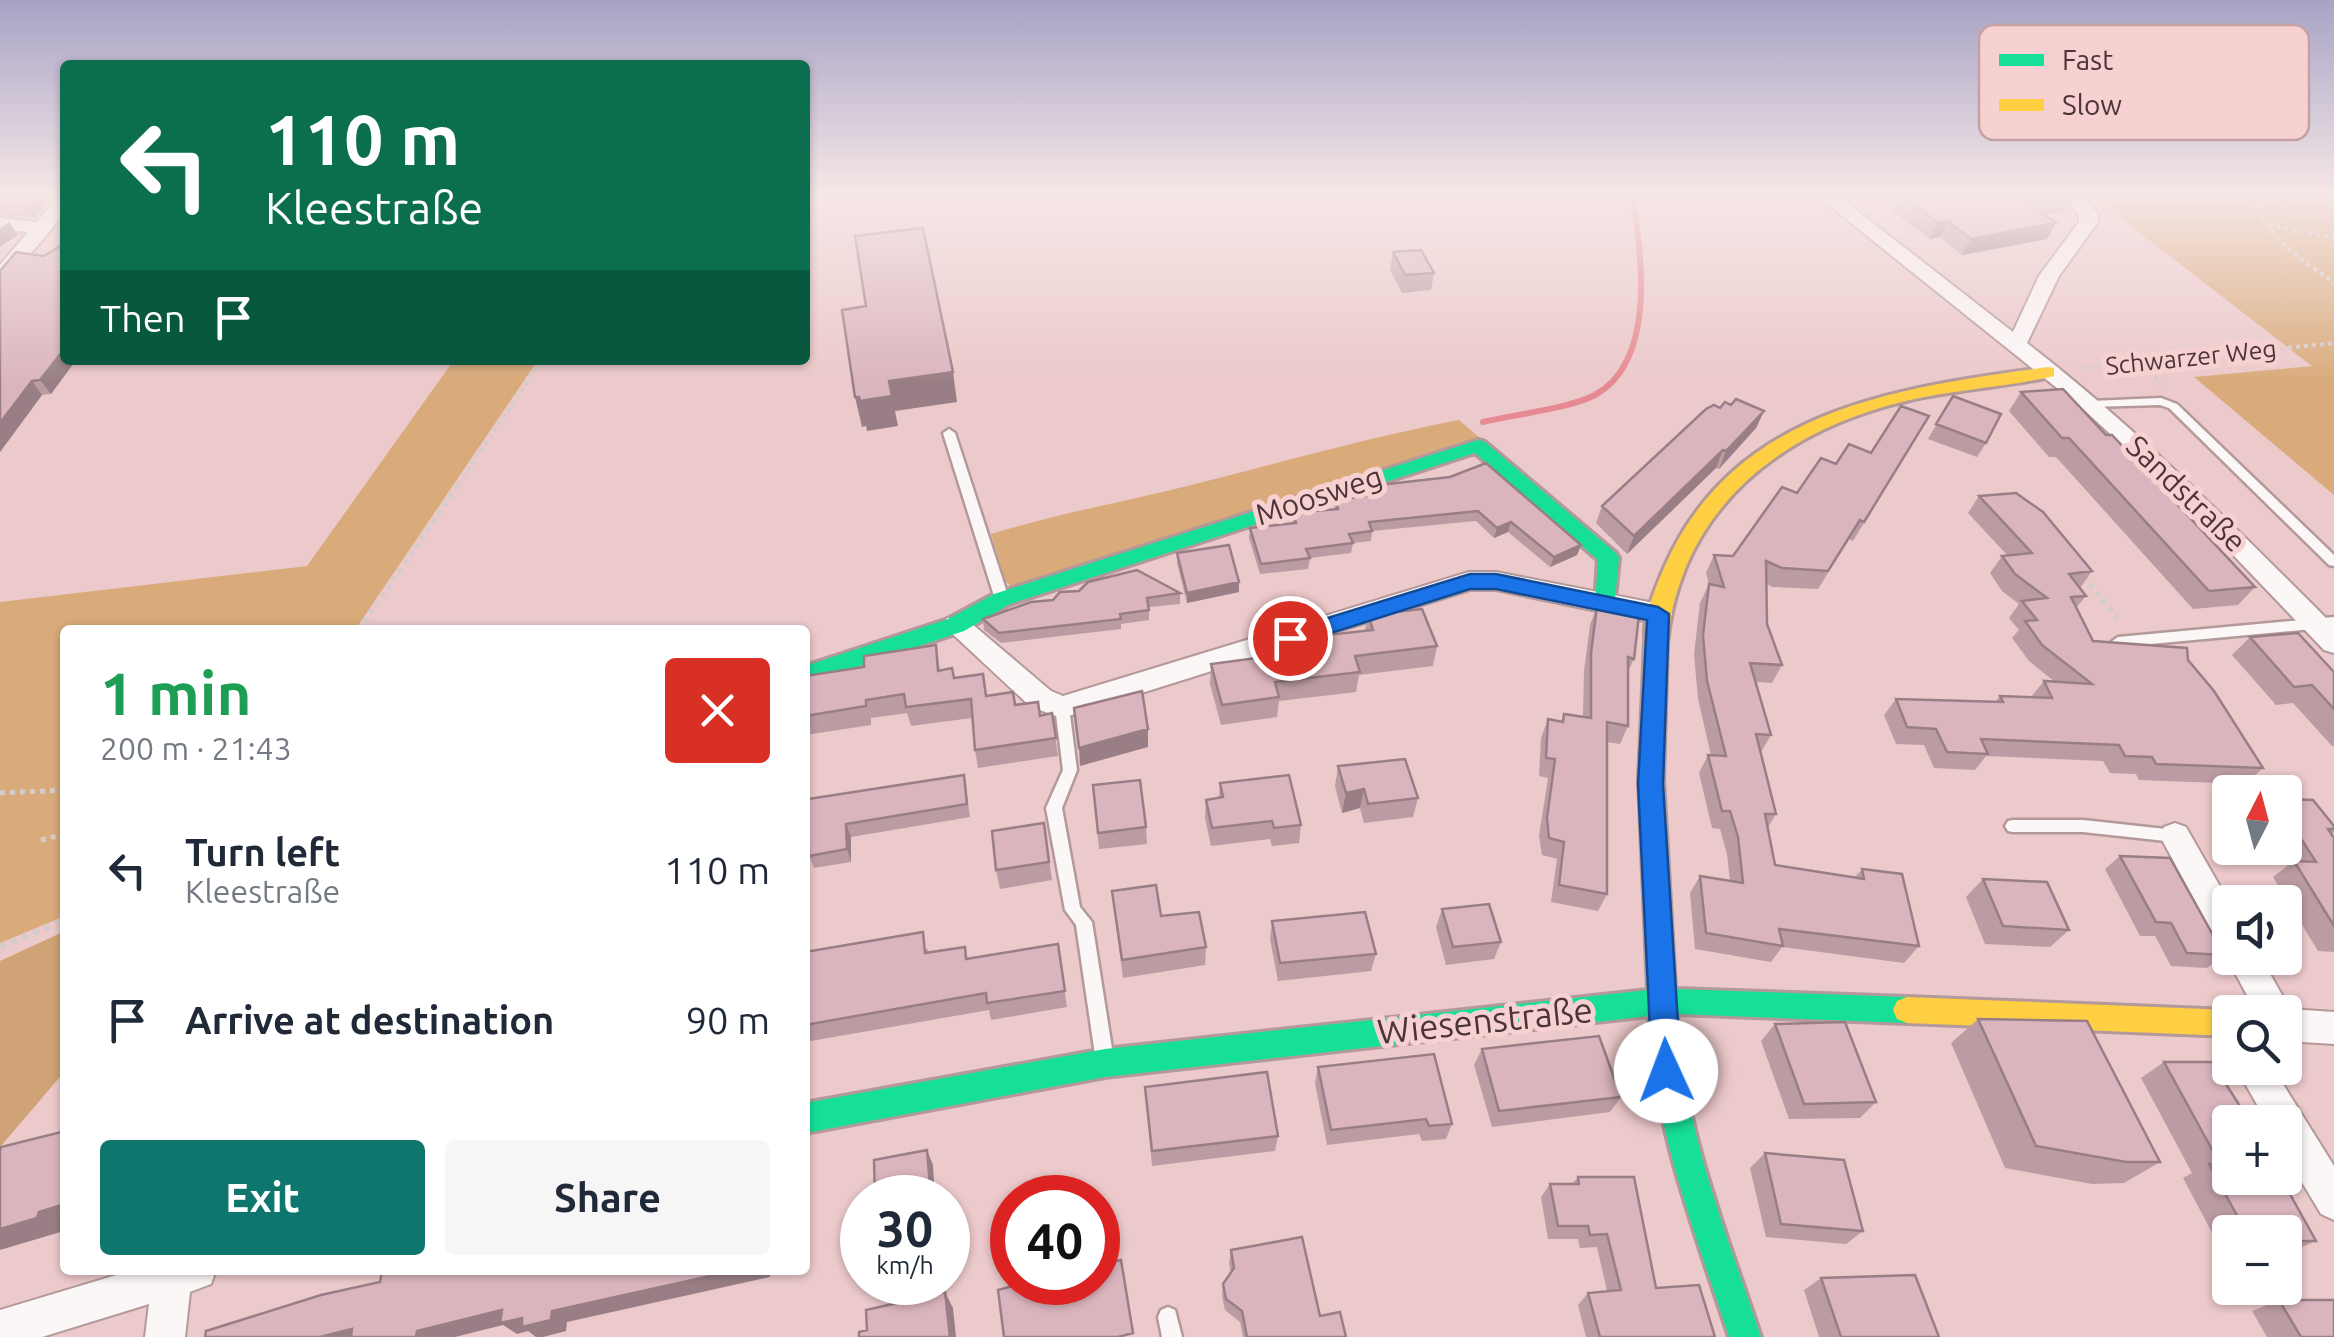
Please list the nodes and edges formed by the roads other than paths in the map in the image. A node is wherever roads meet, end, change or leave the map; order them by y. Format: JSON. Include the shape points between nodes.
{"nodes":[{"id":1,"x":18,"y":257,"type":"edge"},
{"id":2,"x":1903,"y":257,"type":"edge"},
{"id":3,"x":2063,"y":257,"type":"edge"},
{"id":4,"x":0,"y":278,"type":"edge"},
{"id":5,"x":2014,"y":346,"type":"junction"},
{"id":6,"x":2048,"y":372,"type":"junction"},
{"id":7,"x":2092,"y":404,"type":"junction"},
{"id":8,"x":949,"y":433,"type":"dead end"},
{"id":9,"x":2334,"y":562,"type":"edge"},
{"id":10,"x":1002,"y":599,"type":"junction"},
{"id":11,"x":1606,"y":604,"type":"junction"},
{"id":12,"x":1658,"y":614,"type":"junction"},
{"id":13,"x":956,"y":624,"type":"junction"},
{"id":14,"x":2328,"y":630,"type":"edge"},
{"id":15,"x":2118,"y":642,"type":"edge"},
{"id":16,"x":810,"y":672,"type":"edge"},
{"id":17,"x":1062,"y":707,"type":"junction"},
{"id":18,"x":2013,"y":826,"type":"dead end"},
{"id":19,"x":2175,"y":836,"type":"joint"},
{"id":20,"x":2212,"y":902,"type":"edge"},
{"id":21,"x":1664,"y":1001,"type":"junction"},
{"id":22,"x":2212,"y":1023,"type":"edge"},
{"id":23,"x":2302,"y":1026,"type":"edge"},
{"id":24,"x":2334,"y":1028,"type":"edge"},
{"id":25,"x":1105,"y":1063,"type":"junction"},
{"id":26,"x":2264,"y":1085,"type":"edge"},
{"id":27,"x":810,"y":1117,"type":"edge"},
{"id":28,"x":2334,"y":1201,"type":"edge"},
{"id":29,"x":181,"y":1275,"type":"edge"},
{"id":30,"x":184,"y":1275,"type":"edge"},
{"id":31,"x":0,"y":1330,"type":"edge"},
{"id":32,"x":165,"y":1337,"type":"edge"},
{"id":33,"x":1744,"y":1337,"type":"edge"}],
"edges":[{"from":1,"to":4,"type":"street"},
{"from":2,"to":5,"type":"street","name":"Sandstraße"},
{"from":3,"to":5,"type":"street"},
{"from":5,"to":6,"type":"street","name":"Sandstraße"},
{"from":6,"to":7,"type":"street","name":"Sandstraße"},
{"from":6,"to":12,"type":"street","via":[[1846,411],[1783,440],[1712,507],[1680,552]]},
{"from":7,"to":9,"type":"lane","via":[[2173,406]]},
{"from":7,"to":14,"type":"street","name":"Sandstraße"},
{"from":8,"to":10,"type":"lane"},
{"from":10,"to":11,"type":"street","name":"Moosweg","via":[[1478,446],[1609,558]]},
{"from":10,"to":13,"type":"street","name":"Moosweg"},
{"from":11,"to":12,"type":"street"},
{"from":11,"to":17,"type":"street","via":[[1496,581],[1470,582]]},
{"from":12,"to":21,"type":"street","via":[[1650,784]]},
{"from":13,"to":16,"type":"street","name":"Moosweg"},
{"from":13,"to":17,"type":"street","via":[[1040,698]]},
{"from":14,"to":15,"type":"lane","name":"Sandstraße"},
{"from":17,"to":25,"type":"lane","via":[[1070,770],[1054,808],[1074,910],[1084,922]]},
{"from":18,"to":19,"type":"lane"},
{"from":19,"to":20,"type":"street"},
{"from":21,"to":22,"type":"street","name":"Wiesenstraße"},
{"from":21,"to":25,"type":"street","name":"Wiesenstraße"},
{"from":21,"to":33,"type":"street","via":[[1666,1071],[1686,1156]]},
{"from":23,"to":24,"type":"street"},
{"from":25,"to":27,"type":"street","name":"Wiesenstraße"},
{"from":26,"to":28,"type":"street"},
{"from":29,"to":31,"type":"street"},
{"from":30,"to":32,"type":"street"}]}
